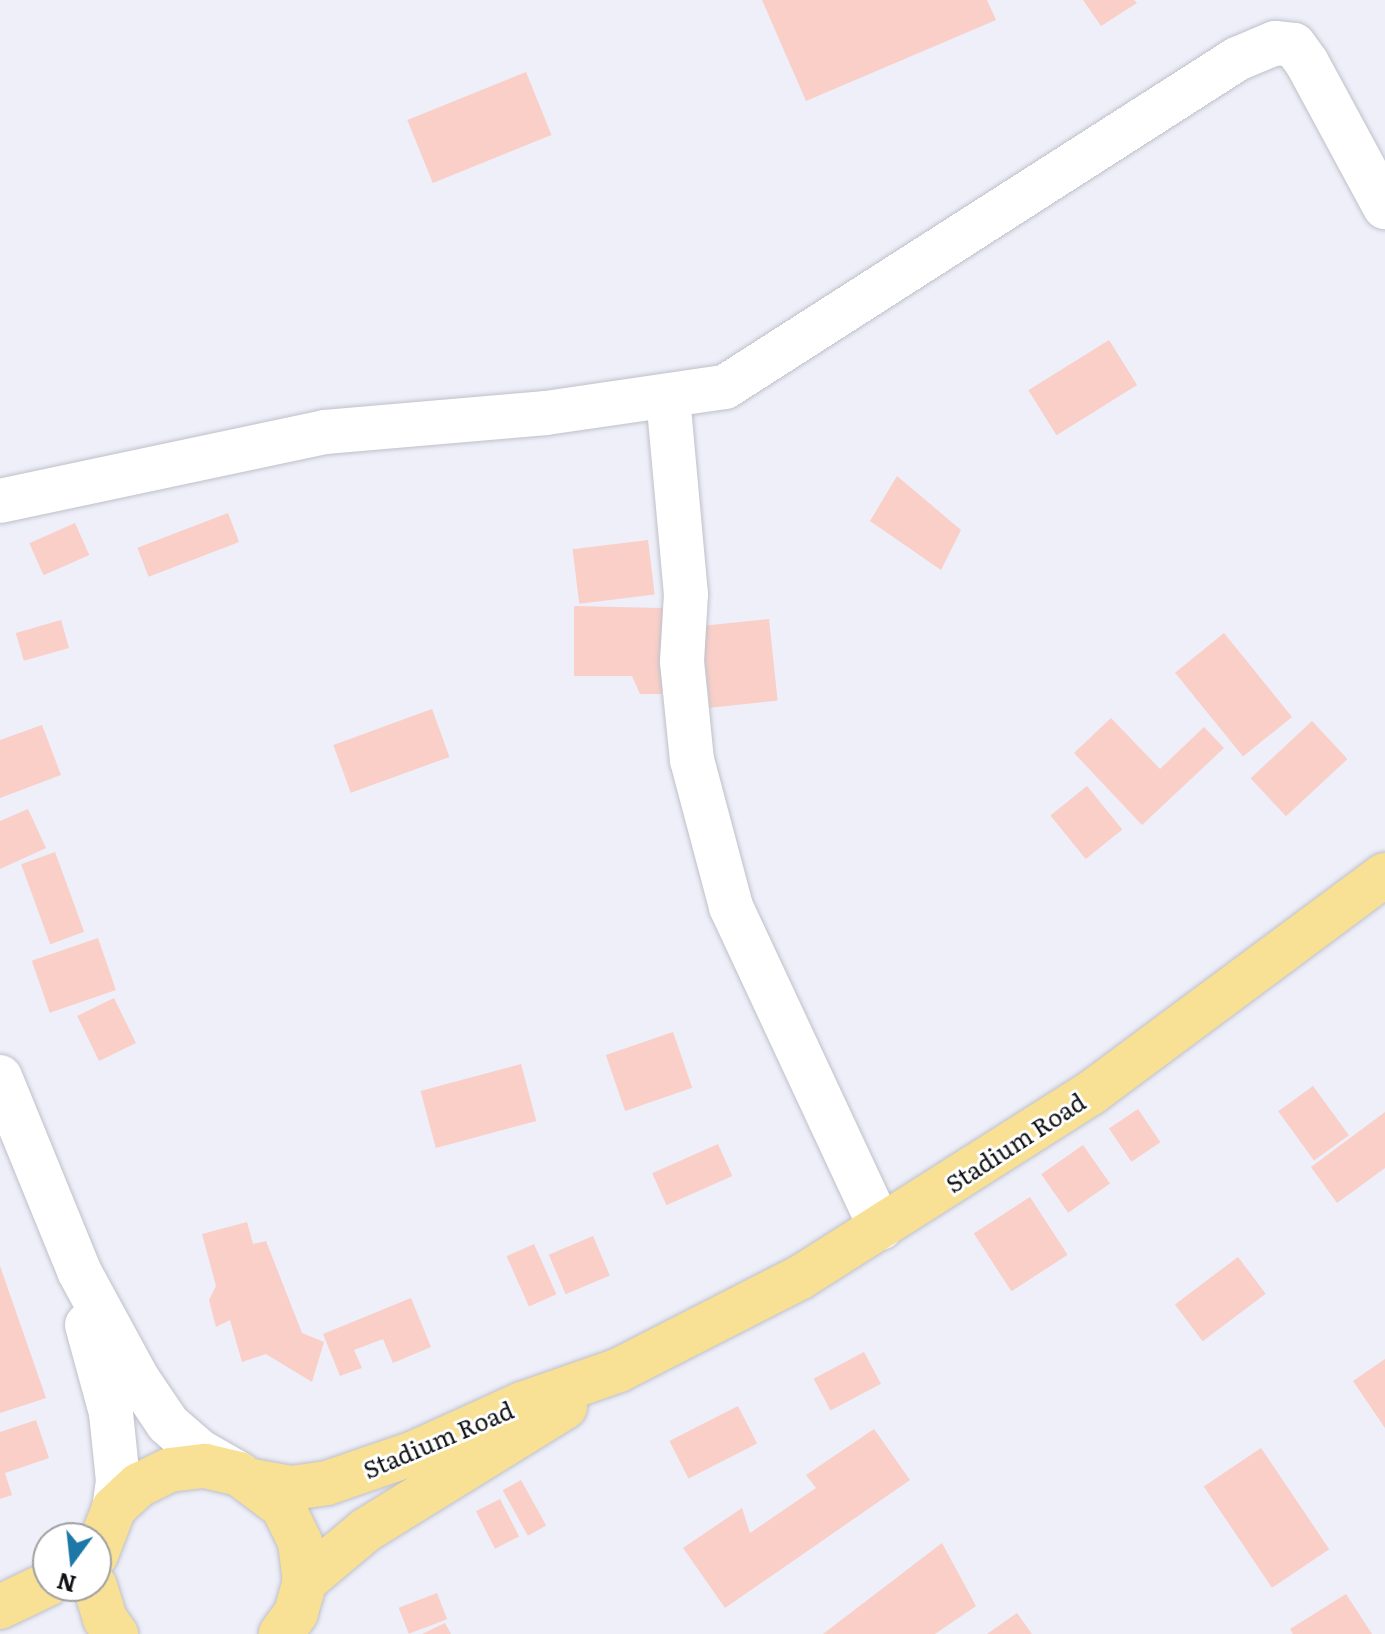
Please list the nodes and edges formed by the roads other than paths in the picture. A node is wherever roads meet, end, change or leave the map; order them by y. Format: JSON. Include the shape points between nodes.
{"nodes":[{"id":1,"x":1385,"y":207,"type":"edge"},
{"id":2,"x":668,"y":397,"type":"junction"},
{"id":3,"x":0,"y":501,"type":"edge"},
{"id":4,"x":1385,"y":875,"type":"edge"},
{"id":5,"x":0,"y":1077,"type":"edge"},
{"id":6,"x":881,"y":1228,"type":"junction"},
{"id":7,"x":79,"y":1271,"type":"junction"},
{"id":8,"x":619,"y":1370,"type":"junction"},
{"id":9,"x":245,"y":1478,"type":"junction"},
{"id":10,"x":114,"y":1508,"type":"junction"},
{"id":11,"x":109,"y":1522,"type":"edge"},
{"id":12,"x":32,"y":1592,"type":"edge"},
{"id":13,"x":100,"y":1602,"type":"edge"},
{"id":14,"x":0,"y":1607,"type":"edge"},
{"id":15,"x":294,"y":1616,"type":"edge"},
{"id":16,"x":116,"y":1634,"type":"edge"}],
"edges":[{"from":1,"to":2,"type":"street","via":[[1294,45],[1275,43],[1237,59],[725,387]]},
{"from":2,"to":3,"type":"street","via":[[325,432]]},
{"from":2,"to":6,"type":"street","via":[[686,594],[682,662],[692,760],[731,907]]},
{"from":4,"to":6,"type":"main road","name":"Stadium Road","via":[[1091,1093]]},
{"from":5,"to":7,"type":"street"},
{"from":6,"to":8,"type":"main road","name":"Stadium Road","via":[[801,1277]]},
{"from":7,"to":9,"type":"street","via":[[168,1424],[199,1451]]},
{"from":7,"to":10,"type":"street","via":[[84,1314],[111,1413],[118,1481]]},
{"from":8,"to":9,"type":"main road","name":"Stadium Road","via":[[522,1404],[364,1472],[292,1488]]},
{"from":8,"to":15,"type":"main road","name":"Stadium Road","via":[[534,1429],[366,1530]]},
{"from":9,"to":10,"type":"main road","name":"Stadium Road","via":[[205,1466],[170,1470],[139,1485]]},
{"from":9,"to":15,"type":"main road","via":[[283,1507],[300,1542]]},
{"from":10,"to":11,"type":"main road"},
{"from":12,"to":14,"type":"main road"},
{"from":13,"to":16,"type":"main road"}]}
